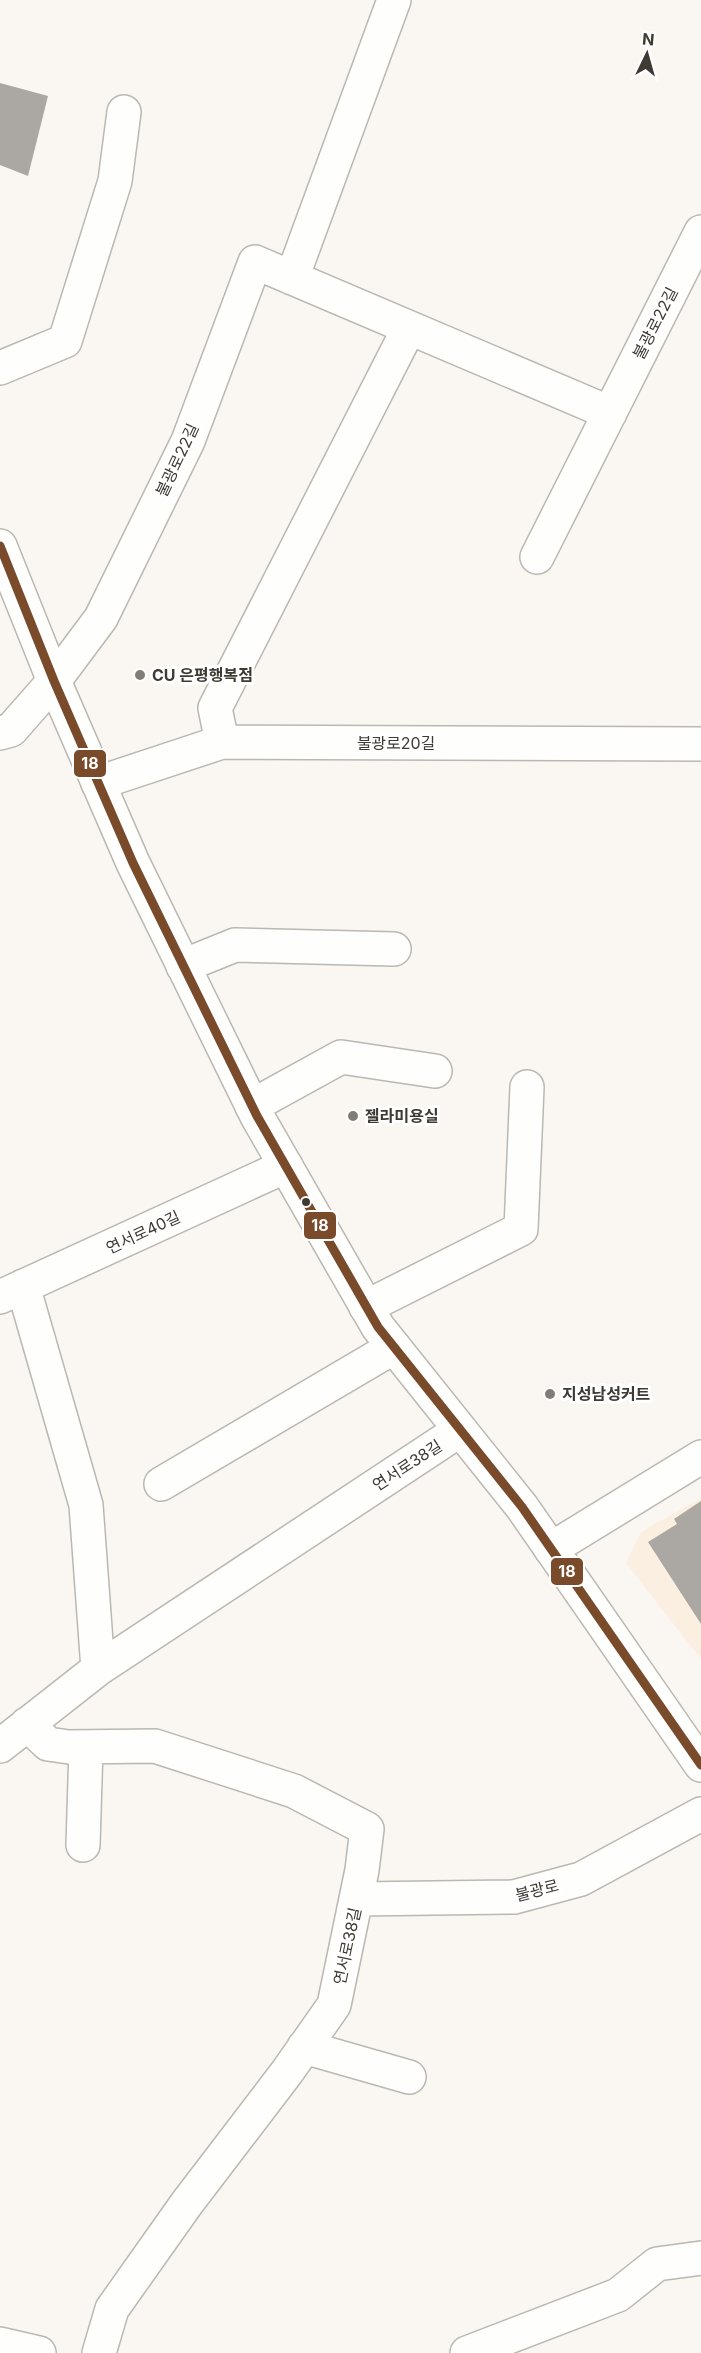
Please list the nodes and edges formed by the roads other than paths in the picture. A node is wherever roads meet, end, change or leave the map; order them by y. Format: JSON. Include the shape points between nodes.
{"nodes":[{"id":1,"x":394,"y":0,"type":"edge"},
{"id":2,"x":124,"y":112,"type":"dead end"},
{"id":3,"x":701,"y":232,"type":"edge"},
{"id":4,"x":292,"y":278,"type":"junction"},
{"id":5,"x":409,"y":328,"type":"junction"},
{"id":6,"x":0,"y":368,"type":"edge"},
{"id":7,"x":609,"y":413,"type":"junction"},
{"id":8,"x":0,"y":546,"type":"edge"},
{"id":9,"x":537,"y":556,"type":"dead end"},
{"id":10,"x":54,"y":681,"type":"junction"},
{"id":11,"x":0,"y":733,"type":"edge"},
{"id":12,"x":222,"y":742,"type":"junction"},
{"id":13,"x":701,"y":744,"type":"edge"},
{"id":14,"x":98,"y":783,"type":"junction"},
{"id":15,"x":394,"y":949,"type":"dead end"},
{"id":16,"x":183,"y":966,"type":"junction"},
{"id":17,"x":435,"y":1071,"type":"dead end"},
{"id":18,"x":527,"y":1087,"type":"dead end"},
{"id":19,"x":252,"y":1107,"type":"junction"},
{"id":20,"x":286,"y":1166,"type":"junction"},
{"id":21,"x":12,"y":1292,"type":"edge"},
{"id":22,"x":366,"y":1307,"type":"junction"},
{"id":23,"x":394,"y":1347,"type":"junction"},
{"id":24,"x":460,"y":1430,"type":"junction"},
{"id":25,"x":701,"y":1456,"type":"edge"},
{"id":26,"x":161,"y":1484,"type":"dead end"},
{"id":27,"x":551,"y":1549,"type":"junction"},
{"id":28,"x":98,"y":1669,"type":"junction"},
{"id":29,"x":27,"y":1724,"type":"junction"},
{"id":30,"x":0,"y":1746,"type":"edge"},
{"id":31,"x":86,"y":1747,"type":"junction"},
{"id":32,"x":701,"y":1765,"type":"edge"},
{"id":33,"x":701,"y":1814,"type":"edge"},
{"id":34,"x":83,"y":1845,"type":"dead end"},
{"id":35,"x":357,"y":1899,"type":"junction"},
{"id":36,"x":304,"y":2047,"type":"junction"},
{"id":37,"x":409,"y":2077,"type":"dead end"},
{"id":38,"x":701,"y":2258,"type":"edge"},
{"id":39,"x":0,"y":2344,"type":"edge"},
{"id":40,"x":39,"y":2353,"type":"edge"},
{"id":41,"x":99,"y":2353,"type":"edge"},
{"id":42,"x":467,"y":2353,"type":"edge"}],
"edges":[{"from":1,"to":4,"type":"street"},
{"from":2,"to":6,"type":"street","via":[[115,181],[65,341]]},
{"from":3,"to":7,"type":"street","name":"불광로22길"},
{"from":4,"to":5,"type":"street","name":"불광로22길"},
{"from":4,"to":10,"type":"street","name":"불광로22길","via":[[255,262],[188,441],[101,618]]},
{"from":5,"to":7,"type":"street","name":"불광로22길"},
{"from":5,"to":12,"type":"street","via":[[215,708]]},
{"from":7,"to":9,"type":"street","name":"불광로22길"},
{"from":8,"to":10,"type":"street"},
{"from":10,"to":11,"type":"street","via":[[11,730]]},
{"from":10,"to":14,"type":"street"},
{"from":12,"to":13,"type":"street","name":"불광로20길"},
{"from":12,"to":14,"type":"street","name":"불광로20길"},
{"from":14,"to":16,"type":"street"},
{"from":15,"to":16,"type":"street","via":[[235,945]]},
{"from":16,"to":19,"type":"street"},
{"from":17,"to":19,"type":"street","via":[[341,1057]]},
{"from":18,"to":22,"type":"street","via":[[521,1229]]},
{"from":19,"to":20,"type":"street"},
{"from":20,"to":21,"type":"street","name":"연서로40길"},
{"from":20,"to":22,"type":"street"},
{"from":21,"to":28,"type":"street","via":[[86,1505]]},
{"from":22,"to":23,"type":"street"},
{"from":23,"to":24,"type":"street"},
{"from":23,"to":26,"type":"street"},
{"from":24,"to":27,"type":"street"},
{"from":24,"to":28,"type":"street","name":"연서로38길"},
{"from":25,"to":27,"type":"street"},
{"from":27,"to":32,"type":"street"},
{"from":28,"to":29,"type":"street","name":"연서로38길"},
{"from":29,"to":30,"type":"street","name":"연서로38길"},
{"from":29,"to":31,"type":"street","name":"연서로38길","via":[[48,1744]]},
{"from":31,"to":34,"type":"street"},
{"from":31,"to":35,"type":"street","name":"연서로38길","via":[[155,1746],[294,1791],[367,1829]]},
{"from":33,"to":35,"type":"street","name":"불광로","via":[[581,1879],[514,1897]]},
{"from":35,"to":36,"type":"street","name":"연서로38길","via":[[334,2005]]},
{"from":36,"to":37,"type":"street"},
{"from":36,"to":41,"type":"street","name":"연서로38길","via":[[112,2309]]},
{"from":38,"to":42,"type":"street","via":[[657,2264],[618,2295]]},
{"from":39,"to":40,"type":"street"}]}
